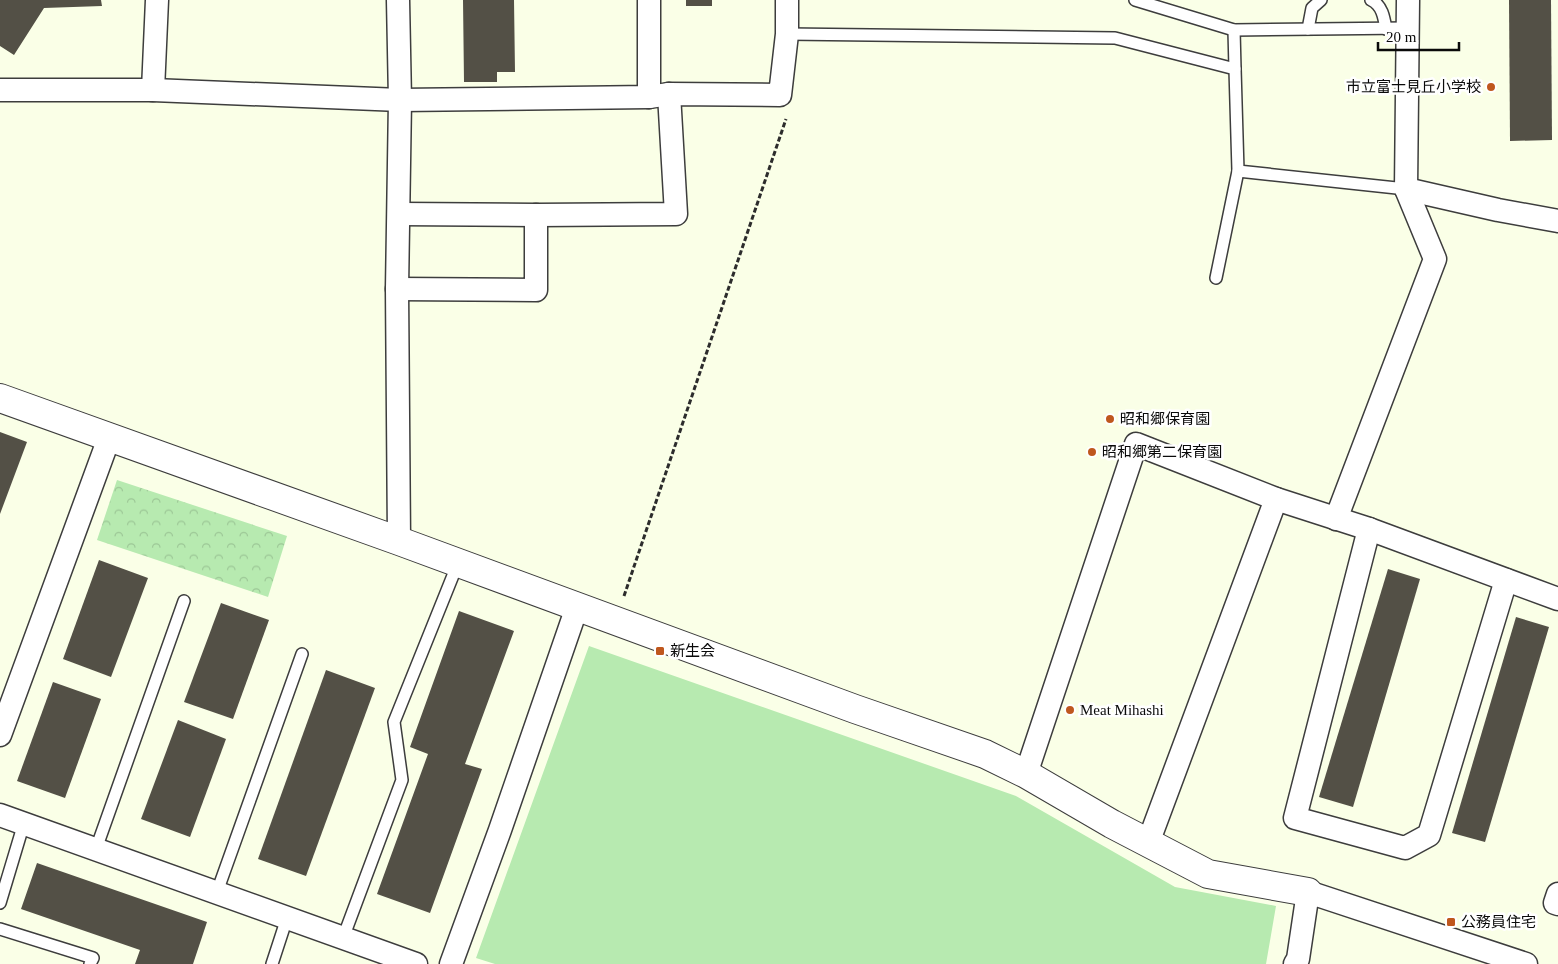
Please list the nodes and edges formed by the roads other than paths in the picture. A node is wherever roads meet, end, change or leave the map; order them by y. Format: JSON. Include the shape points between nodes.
{"nodes":[{"id":1,"x":157,"y":0,"type":"edge"},
{"id":2,"x":398,"y":0,"type":"edge"},
{"id":3,"x":649,"y":0,"type":"edge"},
{"id":4,"x":787,"y":0,"type":"edge"},
{"id":5,"x":1135,"y":0,"type":"edge"},
{"id":6,"x":1321,"y":0,"type":"edge"},
{"id":7,"x":1371,"y":0,"type":"edge"},
{"id":8,"x":1408,"y":0,"type":"edge"},
{"id":9,"x":1308,"y":29,"type":"junction"},
{"id":10,"x":1397,"y":29,"type":"junction"},
{"id":11,"x":1234,"y":30,"type":"junction"},
{"id":12,"x":787,"y":34,"type":"junction"},
{"id":13,"x":1235,"y":69,"type":"junction"},
{"id":14,"x":0,"y":90,"type":"edge"},
{"id":15,"x":153,"y":90,"type":"junction"},
{"id":16,"x":659,"y":95,"type":"junction"},
{"id":17,"x":400,"y":100,"type":"junction"},
{"id":18,"x":1238,"y":171,"type":"junction"},
{"id":19,"x":1406,"y":190,"type":"junction"},
{"id":20,"x":399,"y":214,"type":"junction"},
{"id":21,"x":536,"y":215,"type":"junction"},
{"id":22,"x":1558,"y":221,"type":"edge"},
{"id":23,"x":1216,"y":278,"type":"dead end"},
{"id":24,"x":397,"y":289,"type":"junction"},
{"id":25,"x":0,"y":398,"type":"edge"},
{"id":26,"x":109,"y":438,"type":"junction"},
{"id":27,"x":1276,"y":499,"type":"junction"},
{"id":28,"x":1336,"y":518,"type":"junction"},
{"id":29,"x":1369,"y":529,"type":"junction"},
{"id":30,"x":399,"y":541,"type":"junction"},
{"id":31,"x":458,"y":563,"type":"junction"},
{"id":32,"x":1506,"y":580,"type":"junction"},
{"id":33,"x":1558,"y":600,"type":"edge"},
{"id":34,"x":184,"y":601,"type":"dead end"},
{"id":35,"x":577,"y":607,"type":"junction"},
{"id":36,"x":302,"y":654,"type":"dead end"},
{"id":37,"x":8,"y":687,"type":"edge"},
{"id":38,"x":0,"y":735,"type":"edge"},
{"id":39,"x":1026,"y":774,"type":"junction"},
{"id":40,"x":0,"y":815,"type":"edge"},
{"id":41,"x":24,"y":823,"type":"junction"},
{"id":42,"x":1148,"y":843,"type":"junction"},
{"id":43,"x":96,"y":849,"type":"junction"},
{"id":44,"x":216,"y":892,"type":"junction"},
{"id":45,"x":1308,"y":892,"type":"junction"},
{"id":46,"x":1558,"y":894,"type":"edge"},
{"id":47,"x":0,"y":903,"type":"edge"},
{"id":48,"x":1558,"y":904,"type":"edge"},
{"id":49,"x":287,"y":918,"type":"junction"},
{"id":50,"x":0,"y":929,"type":"edge"},
{"id":51,"x":343,"y":938,"type":"junction"},
{"id":52,"x":90,"y":964,"type":"edge"},
{"id":53,"x":272,"y":964,"type":"edge"},
{"id":54,"x":416,"y":964,"type":"edge"},
{"id":55,"x":451,"y":964,"type":"edge"},
{"id":56,"x":1295,"y":964,"type":"edge"},
{"id":57,"x":1526,"y":964,"type":"edge"}],
"edges":[{"from":1,"to":15,"type":"street"},
{"from":2,"to":17,"type":"street"},
{"from":3,"to":16,"type":"street"},
{"from":4,"to":12,"type":"street"},
{"from":5,"to":11,"type":"lane"},
{"from":6,"to":9,"type":"lane","via":[[1312,8]]},
{"from":7,"to":10,"type":"lane"},
{"from":8,"to":10,"type":"street"},
{"from":9,"to":10,"type":"lane"},
{"from":9,"to":11,"type":"lane"},
{"from":10,"to":19,"type":"street"},
{"from":11,"to":13,"type":"lane"},
{"from":12,"to":13,"type":"lane","via":[[1115,38]]},
{"from":12,"to":16,"type":"street","via":[[780,95]]},
{"from":13,"to":18,"type":"lane"},
{"from":14,"to":15,"type":"street"},
{"from":15,"to":17,"type":"street"},
{"from":16,"to":17,"type":"street"},
{"from":16,"to":21,"type":"street","via":[[676,214]]},
{"from":17,"to":20,"type":"street"},
{"from":18,"to":19,"type":"lane"},
{"from":18,"to":23,"type":"lane"},
{"from":19,"to":22,"type":"street"},
{"from":19,"to":28,"type":"street","via":[[1435,259]]},
{"from":20,"to":21,"type":"street"},
{"from":20,"to":24,"type":"street"},
{"from":21,"to":24,"type":"street","via":[[536,290]]},
{"from":24,"to":30,"type":"street"},
{"from":25,"to":26,"type":"street"},
{"from":26,"to":30,"type":"street"},
{"from":26,"to":37,"type":"street"},
{"from":27,"to":28,"type":"street"},
{"from":27,"to":39,"type":"street","via":[[1136,444]]},
{"from":27,"to":42,"type":"street"},
{"from":28,"to":29,"type":"street"},
{"from":29,"to":32,"type":"street"},
{"from":29,"to":32,"type":"street","via":[[1295,818],[1404,848],[1429,835]]},
{"from":30,"to":31,"type":"street"},
{"from":31,"to":35,"type":"street"},
{"from":31,"to":51,"type":"lane","via":[[394,722],[402,780]]},
{"from":32,"to":33,"type":"street"},
{"from":34,"to":43,"type":"lane"},
{"from":35,"to":39,"type":"street","via":[[985,754]]},
{"from":35,"to":55,"type":"street"},
{"from":36,"to":44,"type":"lane"},
{"from":37,"to":38,"type":"street"},
{"from":39,"to":42,"type":"street"},
{"from":40,"to":41,"type":"street"},
{"from":41,"to":43,"type":"street"},
{"from":41,"to":47,"type":"lane"},
{"from":42,"to":45,"type":"street","via":[[1208,874]]},
{"from":43,"to":44,"type":"street"},
{"from":44,"to":49,"type":"street"},
{"from":45,"to":56,"type":"street"},
{"from":45,"to":57,"type":"street"},
{"from":46,"to":48,"type":"street","via":[[1555,903]]},
{"from":49,"to":51,"type":"street"},
{"from":49,"to":53,"type":"lane"},
{"from":50,"to":52,"type":"lane","via":[[92,958]]},
{"from":51,"to":54,"type":"street"}]}
